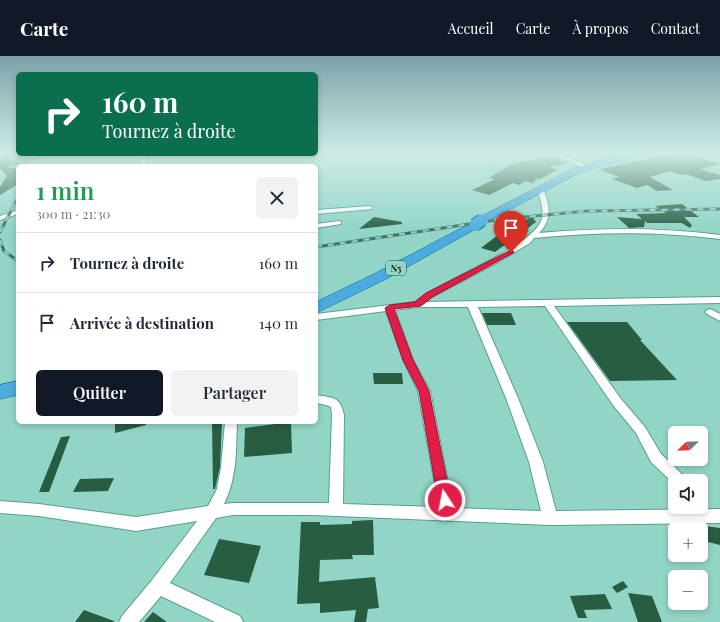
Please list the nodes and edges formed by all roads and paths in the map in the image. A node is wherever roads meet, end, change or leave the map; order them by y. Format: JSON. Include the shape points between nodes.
{"nodes":[{"id":1,"x":556,"y":180,"type":"edge"},
{"id":2,"x":540,"y":188,"type":"junction"},
{"id":3,"x":370,"y":208,"type":"dead end"},
{"id":4,"x":318,"y":212,"type":"edge"},
{"id":5,"x":16,"y":213,"type":"edge"},
{"id":6,"x":0,"y":218,"type":"edge"},
{"id":7,"x":339,"y":223,"type":"dead end"},
{"id":8,"x":318,"y":226,"type":"edge"},
{"id":9,"x":533,"y":236,"type":"junction"},
{"id":10,"x":720,"y":237,"type":"edge"},
{"id":11,"x":720,"y":300,"type":"edge"},
{"id":12,"x":547,"y":303,"type":"junction"},
{"id":13,"x":418,"y":304,"type":"junction"},
{"id":14,"x":472,"y":305,"type":"junction"},
{"id":15,"x":318,"y":307,"type":"edge"},
{"id":16,"x":390,"y":308,"type":"junction"},
{"id":17,"x":710,"y":312,"type":"dead end"},
{"id":18,"x":318,"y":317,"type":"edge"},
{"id":19,"x":720,"y":318,"type":"edge"},
{"id":20,"x":16,"y":388,"type":"edge"},
{"id":21,"x":0,"y":392,"type":"edge"},
{"id":22,"x":318,"y":399,"type":"edge"},
{"id":23,"x":231,"y":424,"type":"edge"},
{"id":24,"x":673,"y":474,"type":"edge"},
{"id":25,"x":0,"y":507,"type":"edge"},
{"id":26,"x":336,"y":510,"type":"junction"},
{"id":27,"x":213,"y":511,"type":"junction"},
{"id":28,"x":447,"y":513,"type":"junction"},
{"id":29,"x":668,"y":513,"type":"edge"},
{"id":30,"x":708,"y":513,"type":"edge"},
{"id":31,"x":720,"y":516,"type":"edge"},
{"id":32,"x":550,"y":518,"type":"junction"},
{"id":33,"x":158,"y":586,"type":"junction"},
{"id":34,"x":128,"y":622,"type":"edge"},
{"id":35,"x":234,"y":622,"type":"edge"}],
"edges":[{"from":1,"to":2,"type":"highway","number":"N5"},
{"from":2,"to":9,"type":"street","via":[[546,206],[545,219]]},
{"from":2,"to":15,"type":"highway","number":"N5","via":[[379,277]]},
{"from":3,"to":4,"type":"street"},
{"from":5,"to":6,"type":"street"},
{"from":7,"to":8,"type":"street"},
{"from":9,"to":10,"type":"street","via":[[608,230]]},
{"from":9,"to":13,"type":"street","via":[[511,252],[429,295]]},
{"from":11,"to":12,"type":"street"},
{"from":12,"to":14,"type":"street"},
{"from":12,"to":24,"type":"street","via":[[616,402],[641,430],[656,458]]},
{"from":13,"to":14,"type":"street"},
{"from":13,"to":16,"type":"street"},
{"from":14,"to":32,"type":"street","via":[[536,462]]},
{"from":16,"to":18,"type":"street"},
{"from":16,"to":28,"type":"street","via":[[408,360],[424,391]]},
{"from":17,"to":19,"type":"street"},
{"from":20,"to":21,"type":"highway"},
{"from":22,"to":26,"type":"street","via":[[336,404],[338,415]]},
{"from":23,"to":27,"type":"street","via":[[224,489]]},
{"from":25,"to":27,"type":"street","via":[[136,524]]},
{"from":26,"to":27,"type":"street","via":[[268,508]]},
{"from":26,"to":28,"type":"street"},
{"from":27,"to":33,"type":"street"},
{"from":28,"to":32,"type":"street"},
{"from":29,"to":32,"type":"street"},
{"from":30,"to":31,"type":"street"},
{"from":33,"to":34,"type":"street"},
{"from":33,"to":35,"type":"street"}]}
